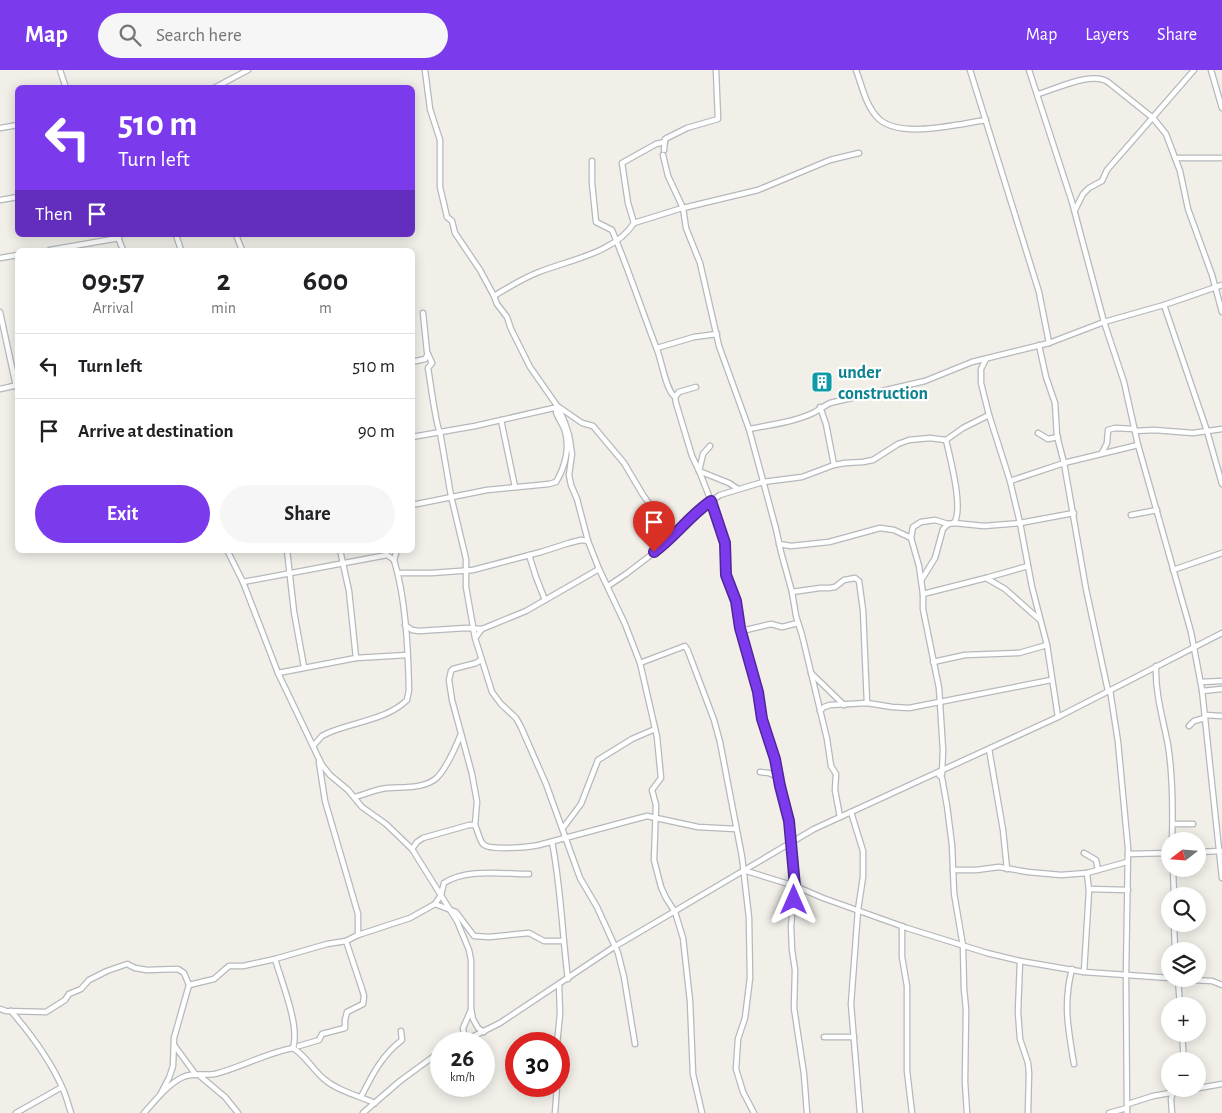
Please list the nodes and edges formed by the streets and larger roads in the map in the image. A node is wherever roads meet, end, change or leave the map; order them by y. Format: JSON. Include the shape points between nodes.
{"nodes":[{"id":1,"x":60,"y":70,"type":"edge"},
{"id":2,"x":248,"y":70,"type":"edge"},
{"id":3,"x":425,"y":70,"type":"edge"},
{"id":4,"x":716,"y":70,"type":"edge"},
{"id":5,"x":856,"y":70,"type":"edge"},
{"id":6,"x":970,"y":70,"type":"edge"},
{"id":7,"x":1029,"y":70,"type":"edge"},
{"id":8,"x":1194,"y":70,"type":"edge"},
{"id":9,"x":1211,"y":70,"type":"edge"},
{"id":10,"x":65,"y":85,"type":"edge"},
{"id":11,"x":220,"y":85,"type":"edge"},
{"id":12,"x":1038,"y":94,"type":"junction"},
{"id":13,"x":1222,"y":108,"type":"edge"},
{"id":14,"x":1153,"y":118,"type":"junction"},
{"id":15,"x":986,"y":120,"type":"junction"},
{"id":16,"x":15,"y":126,"type":"edge"},
{"id":17,"x":0,"y":128,"type":"edge"},
{"id":18,"x":664,"y":142,"type":"junction"},
{"id":19,"x":859,"y":153,"type":"dead end"},
{"id":20,"x":1175,"y":158,"type":"junction"},
{"id":21,"x":1222,"y":158,"type":"edge"},
{"id":22,"x":592,"y":161,"type":"dead end"},
{"id":23,"x":15,"y":198,"type":"edge"},
{"id":24,"x":0,"y":200,"type":"edge"},
{"id":25,"x":683,"y":208,"type":"junction"},
{"id":26,"x":1075,"y":210,"type":"junction"},
{"id":27,"x":634,"y":223,"type":"junction"},
{"id":28,"x":118,"y":237,"type":"edge"},
{"id":29,"x":617,"y":242,"type":"junction"},
{"id":30,"x":60,"y":248,"type":"edge"},
{"id":31,"x":15,"y":256,"type":"edge"},
{"id":32,"x":0,"y":258,"type":"edge"},
{"id":33,"x":1222,"y":285,"type":"edge"},
{"id":34,"x":1214,"y":288,"type":"junction"},
{"id":35,"x":494,"y":296,"type":"junction"},
{"id":36,"x":1164,"y":305,"type":"junction"},
{"id":37,"x":0,"y":312,"type":"edge"},
{"id":38,"x":1222,"y":312,"type":"edge"},
{"id":39,"x":423,"y":313,"type":"dead end"},
{"id":40,"x":1104,"y":322,"type":"junction"},
{"id":41,"x":717,"y":334,"type":"junction"},
{"id":42,"x":1048,"y":343,"type":"junction"},
{"id":43,"x":1039,"y":345,"type":"junction"},
{"id":44,"x":657,"y":348,"type":"junction"},
{"id":45,"x":428,"y":354,"type":"junction"},
{"id":46,"x":986,"y":359,"type":"junction"},
{"id":47,"x":415,"y":361,"type":"edge"},
{"id":48,"x":15,"y":377,"type":"edge"},
{"id":49,"x":15,"y":386,"type":"edge"},
{"id":50,"x":696,"y":387,"type":"dead end"},
{"id":51,"x":0,"y":389,"type":"edge"},
{"id":52,"x":675,"y":397,"type":"junction"},
{"id":53,"x":558,"y":406,"type":"junction"},
{"id":54,"x":820,"y":407,"type":"junction"},
{"id":55,"x":989,"y":415,"type":"junction"},
{"id":56,"x":501,"y":420,"type":"junction"},
{"id":57,"x":749,"y":429,"type":"junction"},
{"id":58,"x":1222,"y":429,"type":"edge"},
{"id":59,"x":1135,"y":430,"type":"junction"},
{"id":60,"x":440,"y":432,"type":"junction"},
{"id":61,"x":1207,"y":432,"type":"junction"},
{"id":62,"x":1038,"y":433,"type":"dead end"},
{"id":63,"x":415,"y":436,"type":"edge"},
{"id":64,"x":1058,"y":438,"type":"junction"},
{"id":65,"x":946,"y":440,"type":"junction"},
{"id":66,"x":1138,"y":444,"type":"junction"},
{"id":67,"x":710,"y":446,"type":"dead end"},
{"id":68,"x":1101,"y":454,"type":"junction"},
{"id":69,"x":1064,"y":463,"type":"junction"},
{"id":70,"x":834,"y":465,"type":"junction"},
{"id":71,"x":699,"y":472,"type":"junction"},
{"id":72,"x":1010,"y":481,"type":"junction"},
{"id":73,"x":763,"y":482,"type":"junction"},
{"id":74,"x":1222,"y":484,"type":"edge"},
{"id":75,"x":515,"y":487,"type":"junction"},
{"id":76,"x":738,"y":489,"type":"junction"},
{"id":77,"x":452,"y":496,"type":"junction"},
{"id":78,"x":711,"y":501,"type":"junction"},
{"id":79,"x":415,"y":504,"type":"edge"},
{"id":80,"x":1157,"y":510,"type":"junction"},
{"id":81,"x":1074,"y":513,"type":"junction"},
{"id":82,"x":1131,"y":515,"type":"dead end"},
{"id":83,"x":1020,"y":523,"type":"junction"},
{"id":84,"x":951,"y":524,"type":"junction"},
{"id":85,"x":911,"y":538,"type":"junction"},
{"id":86,"x":588,"y":541,"type":"junction"},
{"id":87,"x":779,"y":544,"type":"junction"},
{"id":88,"x":664,"y":545,"type":"junction"},
{"id":89,"x":228,"y":553,"type":"edge"},
{"id":90,"x":288,"y":553,"type":"edge"},
{"id":91,"x":341,"y":553,"type":"edge"},
{"id":92,"x":396,"y":553,"type":"edge"},
{"id":93,"x":1222,"y":553,"type":"edge"},
{"id":94,"x":529,"y":555,"type":"junction"},
{"id":95,"x":394,"y":560,"type":"junction"},
{"id":96,"x":343,"y":564,"type":"junction"},
{"id":97,"x":1028,"y":566,"type":"junction"},
{"id":98,"x":599,"y":569,"type":"junction"},
{"id":99,"x":466,"y":570,"type":"junction"},
{"id":100,"x":1174,"y":570,"type":"junction"},
{"id":101,"x":398,"y":573,"type":"junction"},
{"id":102,"x":291,"y":574,"type":"junction"},
{"id":103,"x":986,"y":578,"type":"junction"},
{"id":104,"x":921,"y":580,"type":"junction"},
{"id":105,"x":242,"y":582,"type":"junction"},
{"id":106,"x":608,"y":586,"type":"junction"},
{"id":107,"x":792,"y":592,"type":"junction"},
{"id":108,"x":923,"y":594,"type":"junction"},
{"id":109,"x":545,"y":600,"type":"junction"},
{"id":110,"x":1041,"y":621,"type":"junction"},
{"id":111,"x":798,"y":623,"type":"junction"},
{"id":112,"x":405,"y":625,"type":"junction"},
{"id":113,"x":740,"y":628,"type":"junction"},
{"id":114,"x":472,"y":629,"type":"junction"},
{"id":115,"x":482,"y":629,"type":"junction"},
{"id":116,"x":1222,"y":633,"type":"edge"},
{"id":117,"x":475,"y":638,"type":"junction"},
{"id":118,"x":1047,"y":645,"type":"junction"},
{"id":119,"x":1194,"y":647,"type":"junction"},
{"id":120,"x":407,"y":655,"type":"junction"},
{"id":121,"x":356,"y":658,"type":"junction"},
{"id":122,"x":481,"y":660,"type":"junction"},
{"id":123,"x":640,"y":662,"type":"junction"},
{"id":124,"x":933,"y":662,"type":"junction"},
{"id":125,"x":1156,"y":666,"type":"junction"},
{"id":126,"x":304,"y":667,"type":"junction"},
{"id":127,"x":278,"y":673,"type":"junction"},
{"id":128,"x":810,"y":673,"type":"junction"},
{"id":129,"x":1051,"y":680,"type":"junction"},
{"id":130,"x":1222,"y":680,"type":"edge"},
{"id":131,"x":1201,"y":682,"type":"junction"},
{"id":132,"x":1222,"y":689,"type":"edge"},
{"id":133,"x":1109,"y":691,"type":"junction"},
{"id":134,"x":1202,"y":691,"type":"junction"},
{"id":135,"x":867,"y":702,"type":"junction"},
{"id":136,"x":940,"y":702,"type":"junction"},
{"id":137,"x":844,"y":705,"type":"junction"},
{"id":138,"x":820,"y":711,"type":"junction"},
{"id":139,"x":1205,"y":716,"type":"junction"},
{"id":140,"x":1222,"y":716,"type":"edge"},
{"id":141,"x":1058,"y":717,"type":"junction"},
{"id":142,"x":1189,"y":726,"type":"dead end"},
{"id":143,"x":655,"y":729,"type":"junction"},
{"id":144,"x":461,"y":734,"type":"junction"},
{"id":145,"x":313,"y":746,"type":"junction"},
{"id":146,"x":989,"y":749,"type":"junction"},
{"id":147,"x":318,"y":758,"type":"junction"},
{"id":148,"x":942,"y":770,"type":"junction"},
{"id":149,"x":760,"y":772,"type":"dead end"},
{"id":150,"x":778,"y":777,"type":"junction"},
{"id":151,"x":354,"y":798,"type":"junction"},
{"id":152,"x":851,"y":812,"type":"junction"},
{"id":153,"x":656,"y":818,"type":"junction"},
{"id":154,"x":840,"y":818,"type":"junction"},
{"id":155,"x":1173,"y":824,"type":"junction"},
{"id":156,"x":1193,"y":824,"type":"dead end"},
{"id":157,"x":475,"y":825,"type":"junction"},
{"id":158,"x":563,"y":828,"type":"junction"},
{"id":159,"x":736,"y":828,"type":"junction"},
{"id":160,"x":1173,"y":832,"type":"edge"},
{"id":161,"x":566,"y":838,"type":"junction"},
{"id":162,"x":552,"y":842,"type":"junction"},
{"id":163,"x":790,"y":843,"type":"junction"},
{"id":164,"x":412,"y":849,"type":"junction"},
{"id":165,"x":1206,"y":852,"type":"edge"},
{"id":166,"x":1221,"y":852,"type":"edge"},
{"id":167,"x":1084,"y":853,"type":"dead end"},
{"id":168,"x":1161,"y":853,"type":"edge"},
{"id":169,"x":1128,"y":854,"type":"junction"},
{"id":170,"x":1127,"y":862,"type":"junction"},
{"id":171,"x":1007,"y":869,"type":"junction"},
{"id":172,"x":743,"y":870,"type":"junction"},
{"id":173,"x":953,"y":870,"type":"junction"},
{"id":174,"x":1098,"y":870,"type":"junction"},
{"id":175,"x":1087,"y":873,"type":"junction"},
{"id":176,"x":529,"y":874,"type":"dead end"},
{"id":177,"x":1222,"y":878,"type":"edge"},
{"id":178,"x":795,"y":886,"type":"junction"},
{"id":179,"x":1089,"y":889,"type":"junction"},
{"id":180,"x":1128,"y":890,"type":"junction"},
{"id":181,"x":441,"y":895,"type":"junction"},
{"id":182,"x":435,"y":904,"type":"junction"},
{"id":183,"x":450,"y":910,"type":"junction"},
{"id":184,"x":858,"y":910,"type":"junction"},
{"id":185,"x":675,"y":912,"type":"junction"},
{"id":186,"x":902,"y":926,"type":"junction"},
{"id":187,"x":358,"y":935,"type":"junction"},
{"id":188,"x":563,"y":940,"type":"junction"},
{"id":189,"x":346,"y":941,"type":"junction"},
{"id":190,"x":963,"y":946,"type":"junction"},
{"id":191,"x":614,"y":947,"type":"junction"},
{"id":192,"x":275,"y":959,"type":"junction"},
{"id":193,"x":1020,"y":961,"type":"junction"},
{"id":194,"x":1072,"y":969,"type":"junction"},
{"id":195,"x":1084,"y":972,"type":"junction"},
{"id":196,"x":1126,"y":976,"type":"junction"},
{"id":197,"x":1161,"y":978,"type":"edge"},
{"id":198,"x":568,"y":979,"type":"junction"},
{"id":199,"x":1206,"y":981,"type":"edge"},
{"id":200,"x":559,"y":984,"type":"junction"},
{"id":201,"x":190,"y":985,"type":"junction"},
{"id":202,"x":1222,"y":985,"type":"edge"},
{"id":203,"x":0,"y":1009,"type":"edge"},
{"id":204,"x":472,"y":1009,"type":"junction"},
{"id":205,"x":11,"y":1011,"type":"junction"},
{"id":206,"x":401,"y":1031,"type":"dead end"},
{"id":207,"x":464,"y":1032,"type":"edge"},
{"id":208,"x":484,"y":1032,"type":"joint"},
{"id":209,"x":559,"y":1032,"type":"edge"},
{"id":210,"x":296,"y":1037,"type":"junction"},
{"id":211,"x":824,"y":1037,"type":"dead end"},
{"id":212,"x":854,"y":1037,"type":"junction"},
{"id":213,"x":174,"y":1044,"type":"junction"},
{"id":214,"x":635,"y":1044,"type":"dead end"},
{"id":215,"x":299,"y":1046,"type":"junction"},
{"id":216,"x":293,"y":1048,"type":"junction"},
{"id":217,"x":302,"y":1055,"type":"junction"},
{"id":218,"x":430,"y":1058,"type":"edge"},
{"id":219,"x":1074,"y":1064,"type":"dead end"},
{"id":220,"x":198,"y":1075,"type":"junction"},
{"id":221,"x":1222,"y":1084,"type":"edge"},
{"id":222,"x":1206,"y":1086,"type":"edge"},
{"id":223,"x":62,"y":1087,"type":"junction"},
{"id":224,"x":160,"y":1094,"type":"junction"},
{"id":225,"x":1161,"y":1095,"type":"edge"},
{"id":226,"x":361,"y":1097,"type":"junction"},
{"id":227,"x":556,"y":1097,"type":"edge"},
{"id":228,"x":1172,"y":1097,"type":"edge"},
{"id":229,"x":375,"y":1102,"type":"junction"},
{"id":230,"x":1127,"y":1108,"type":"edge"},
{"id":231,"x":16,"y":1113,"type":"edge"},
{"id":232,"x":71,"y":1113,"type":"edge"},
{"id":233,"x":144,"y":1113,"type":"edge"},
{"id":234,"x":238,"y":1113,"type":"edge"},
{"id":235,"x":363,"y":1113,"type":"edge"},
{"id":236,"x":555,"y":1113,"type":"edge"},
{"id":237,"x":702,"y":1113,"type":"edge"},
{"id":238,"x":754,"y":1113,"type":"edge"},
{"id":239,"x":807,"y":1113,"type":"edge"},
{"id":240,"x":860,"y":1113,"type":"edge"},
{"id":241,"x":912,"y":1113,"type":"edge"},
{"id":242,"x":967,"y":1113,"type":"edge"},
{"id":243,"x":1028,"y":1113,"type":"edge"},
{"id":244,"x":1109,"y":1113,"type":"edge"},
{"id":245,"x":1172,"y":1113,"type":"edge"}],
"edges":[{"from":1,"to":10,"type":"street"},
{"from":2,"to":11,"type":"street"},
{"from":3,"to":35,"type":"street","via":[[430,109],[440,140],[439,179],[447,217]]},
{"from":4,"to":18,"type":"street","via":[[718,119],[687,128]]},
{"from":5,"to":15,"type":"street","via":[[875,114],[893,127],[911,130]]},
{"from":6,"to":15,"type":"street"},
{"from":7,"to":12,"type":"street"},
{"from":8,"to":14,"type":"street"},
{"from":9,"to":13,"type":"street"},
{"from":12,"to":14,"type":"street","via":[[1100,78]]},
{"from":12,"to":26,"type":"street"},
{"from":14,"to":20,"type":"street","via":[[1166,134]]},
{"from":14,"to":26,"type":"street","via":[[1107,170],[1102,181],[1083,194]]},
{"from":15,"to":42,"type":"street","via":[[1039,292]]},
{"from":16,"to":17,"type":"street"},
{"from":18,"to":25,"type":"street","via":[[668,176]]},
{"from":18,"to":27,"type":"street","via":[[622,163]]},
{"from":19,"to":25,"type":"street","via":[[830,160],[758,190]]},
{"from":20,"to":21,"type":"street"},
{"from":20,"to":34,"type":"street"},
{"from":22,"to":29,"type":"street","via":[[596,222],[612,230]]},
{"from":23,"to":24,"type":"street"},
{"from":25,"to":27,"type":"street"},
{"from":25,"to":41,"type":"street"},
{"from":26,"to":40,"type":"street"},
{"from":27,"to":29,"type":"street"},
{"from":28,"to":30,"type":"street"},
{"from":29,"to":35,"type":"street","via":[[538,272]]},
{"from":29,"to":44,"type":"street"},
{"from":31,"to":32,"type":"street"},
{"from":33,"to":34,"type":"street"},
{"from":34,"to":36,"type":"street"},
{"from":34,"to":38,"type":"street"},
{"from":35,"to":53,"type":"street","via":[[530,367]]},
{"from":36,"to":40,"type":"street"},
{"from":36,"to":61,"type":"street"},
{"from":37,"to":48,"type":"street"},
{"from":39,"to":45,"type":"street"},
{"from":40,"to":42,"type":"street"},
{"from":40,"to":59,"type":"street","via":[[1124,382]]},
{"from":41,"to":44,"type":"street","via":[[694,336]]},
{"from":41,"to":57,"type":"street"},
{"from":42,"to":43,"type":"street"},
{"from":43,"to":46,"type":"street"},
{"from":43,"to":64,"type":"street","via":[[1055,403]]},
{"from":44,"to":52,"type":"street"},
{"from":45,"to":47,"type":"street","via":[[425,359]]},
{"from":45,"to":60,"type":"street"},
{"from":46,"to":54,"type":"street","via":[[925,381]]},
{"from":46,"to":55,"type":"street","via":[[981,369]]},
{"from":49,"to":51,"type":"street"},
{"from":50,"to":52,"type":"street","via":[[679,392]]},
{"from":52,"to":71,"type":"street"},
{"from":53,"to":56,"type":"street"},
{"from":53,"to":75,"type":"street","via":[[556,412],[565,430],[567,451],[558,479],[552,484]]},
{"from":53,"to":86,"type":"street","via":[[569,435],[572,454],[569,475]]},
{"from":53,"to":88,"type":"street","via":[[582,423],[593,426],[624,463],[654,510]]},
{"from":54,"to":57,"type":"street","via":[[802,417]]},
{"from":54,"to":70,"type":"street"},
{"from":55,"to":65,"type":"street"},
{"from":55,"to":72,"type":"street"},
{"from":56,"to":60,"type":"street"},
{"from":56,"to":75,"type":"street"},
{"from":57,"to":73,"type":"street"},
{"from":58,"to":61,"type":"street"},
{"from":59,"to":61,"type":"street"},
{"from":59,"to":66,"type":"street"},
{"from":59,"to":68,"type":"street","via":[[1108,430]]},
{"from":60,"to":63,"type":"street"},
{"from":60,"to":77,"type":"street"},
{"from":61,"to":74,"type":"street"},
{"from":62,"to":64,"type":"street","via":[[1048,439]]},
{"from":64,"to":69,"type":"street"},
{"from":65,"to":70,"type":"street","via":[[909,440],[873,460]]},
{"from":65,"to":84,"type":"street","via":[[958,506],[957,519]]},
{"from":66,"to":68,"type":"street"},
{"from":66,"to":80,"type":"street"},
{"from":67,"to":71,"type":"street","via":[[703,454]]},
{"from":68,"to":69,"type":"street"},
{"from":69,"to":72,"type":"street"},
{"from":69,"to":81,"type":"street"},
{"from":70,"to":73,"type":"street","via":[[802,477]]},
{"from":71,"to":76,"type":"street"},
{"from":71,"to":78,"type":"street"},
{"from":72,"to":83,"type":"street"},
{"from":73,"to":76,"type":"street"},
{"from":73,"to":87,"type":"street"},
{"from":75,"to":77,"type":"street"},
{"from":76,"to":78,"type":"street"},
{"from":77,"to":79,"type":"street"},
{"from":77,"to":99,"type":"street"},
{"from":78,"to":88,"type":"street"},
{"from":78,"to":113,"type":"street","via":[[725,543],[726,575],[736,601]]},
{"from":80,"to":82,"type":"street"},
{"from":80,"to":100,"type":"street"},
{"from":81,"to":83,"type":"street"},
{"from":81,"to":133,"type":"street","via":[[1086,589]]},
{"from":83,"to":84,"type":"street"},
{"from":83,"to":97,"type":"street"},
{"from":84,"to":85,"type":"street","via":[[935,520],[922,522],[914,528]]},
{"from":84,"to":104,"type":"street","via":[[943,529],[934,558]]},
{"from":85,"to":87,"type":"street","via":[[902,532],[880,528],[829,542]]},
{"from":85,"to":104,"type":"street"},
{"from":86,"to":94,"type":"street","via":[[576,541]]},
{"from":86,"to":98,"type":"street"},
{"from":87,"to":107,"type":"street"},
{"from":88,"to":106,"type":"street"},
{"from":89,"to":105,"type":"street"},
{"from":90,"to":102,"type":"street"},
{"from":91,"to":96,"type":"street"},
{"from":92,"to":95,"type":"street"},
{"from":93,"to":100,"type":"street"},
{"from":94,"to":99,"type":"street"},
{"from":94,"to":109,"type":"street"},
{"from":95,"to":96,"type":"street","via":[[387,555]]},
{"from":95,"to":101,"type":"street"},
{"from":96,"to":102,"type":"street"},
{"from":96,"to":121,"type":"street"},
{"from":97,"to":103,"type":"street"},
{"from":97,"to":110,"type":"street"},
{"from":98,"to":106,"type":"street"},
{"from":98,"to":109,"type":"street"},
{"from":99,"to":101,"type":"street"},
{"from":99,"to":114,"type":"street"},
{"from":100,"to":119,"type":"street"},
{"from":101,"to":112,"type":"street"},
{"from":102,"to":105,"type":"street"},
{"from":102,"to":126,"type":"street"},
{"from":103,"to":108,"type":"street"},
{"from":103,"to":110,"type":"street","via":[[1005,589]]},
{"from":104,"to":108,"type":"street"},
{"from":105,"to":127,"type":"street"},
{"from":106,"to":123,"type":"street"},
{"from":107,"to":111,"type":"street"},
{"from":107,"to":135,"type":"street","via":[[835,587],[848,579],[859,581]]},
{"from":108,"to":124,"type":"street"},
{"from":109,"to":115,"type":"street"},
{"from":110,"to":118,"type":"street"},
{"from":111,"to":113,"type":"street","via":[[782,627],[771,624],[746,630]]},
{"from":111,"to":128,"type":"street"},
{"from":112,"to":114,"type":"street","via":[[419,631]]},
{"from":112,"to":120,"type":"street"},
{"from":113,"to":150,"type":"street"},
{"from":114,"to":115,"type":"street"},
{"from":114,"to":117,"type":"street"},
{"from":115,"to":117,"type":"street"},
{"from":116,"to":119,"type":"street"},
{"from":117,"to":122,"type":"street"},
{"from":118,"to":124,"type":"street","via":[[1019,653],[965,655]]},
{"from":118,"to":129,"type":"street"},
{"from":119,"to":125,"type":"street"},
{"from":119,"to":131,"type":"street"},
{"from":120,"to":121,"type":"street"},
{"from":120,"to":145,"type":"street","via":[[408,696],[403,704],[367,721],[328,733]]},
{"from":121,"to":126,"type":"street"},
{"from":122,"to":144,"type":"street","via":[[453,669],[449,676]]},
{"from":122,"to":158,"type":"street","via":[[492,692],[516,718]]},
{"from":123,"to":143,"type":"street"},
{"from":123,"to":159,"type":"street","via":[[680,646],[685,646],[688,651],[720,742]]},
{"from":124,"to":136,"type":"street"},
{"from":125,"to":133,"type":"street"},
{"from":125,"to":155,"type":"street","via":[[1160,709],[1171,764]]},
{"from":126,"to":127,"type":"street"},
{"from":127,"to":145,"type":"street"},
{"from":128,"to":137,"type":"street"},
{"from":128,"to":138,"type":"street"},
{"from":129,"to":136,"type":"street"},
{"from":129,"to":141,"type":"street"},
{"from":130,"to":131,"type":"street"},
{"from":131,"to":134,"type":"street"},
{"from":132,"to":134,"type":"street"},
{"from":133,"to":141,"type":"street"},
{"from":133,"to":169,"type":"street","via":[[1118,742]]},
{"from":134,"to":139,"type":"street"},
{"from":135,"to":136,"type":"street","via":[[903,709]]},
{"from":135,"to":137,"type":"street"},
{"from":136,"to":148,"type":"street"},
{"from":137,"to":138,"type":"street","via":[[827,706]]},
{"from":138,"to":154,"type":"street","via":[[831,766],[836,774]]},
{"from":139,"to":140,"type":"street"},
{"from":139,"to":142,"type":"street"},
{"from":139,"to":166,"type":"street"},
{"from":141,"to":146,"type":"street"},
{"from":143,"to":153,"type":"street","via":[[661,778],[652,790]]},
{"from":143,"to":158,"type":"street","via":[[598,760],[581,804]]},
{"from":144,"to":151,"type":"street","via":[[447,763],[434,780],[378,790]]},
{"from":144,"to":157,"type":"street","via":[[472,774]]},
{"from":145,"to":147,"type":"street"},
{"from":146,"to":148,"type":"street"},
{"from":146,"to":171,"type":"street"},
{"from":147,"to":151,"type":"street"},
{"from":147,"to":187,"type":"street","via":[[325,801],[358,914]]},
{"from":148,"to":152,"type":"street"},
{"from":148,"to":173,"type":"street","via":[[939,775],[944,785]]},
{"from":149,"to":150,"type":"street"},
{"from":150,"to":163,"type":"street","via":[[789,821]]},
{"from":151,"to":164,"type":"street"},
{"from":152,"to":154,"type":"street"},
{"from":152,"to":184,"type":"street","via":[[863,851]]},
{"from":153,"to":159,"type":"street","via":[[698,827]]},
{"from":153,"to":161,"type":"street","via":[[639,817]]},
{"from":153,"to":185,"type":"street","via":[[656,873]]},
{"from":154,"to":163,"type":"street"},
{"from":155,"to":156,"type":"street"},
{"from":155,"to":160,"type":"street"},
{"from":157,"to":162,"type":"street","via":[[486,846],[528,847]]},
{"from":157,"to":164,"type":"street","via":[[423,838]]},
{"from":158,"to":161,"type":"street"},
{"from":159,"to":172,"type":"street"},
{"from":161,"to":162,"type":"street"},
{"from":161,"to":191,"type":"street","via":[[580,878],[604,921]]},
{"from":162,"to":188,"type":"street","via":[[560,886]]},
{"from":163,"to":172,"type":"street"},
{"from":163,"to":178,"type":"street"},
{"from":164,"to":181,"type":"street"},
{"from":165,"to":166,"type":"street"},
{"from":166,"to":177,"type":"street"},
{"from":167,"to":174,"type":"street","via":[[1096,860]]},
{"from":168,"to":169,"type":"street"},
{"from":169,"to":170,"type":"street"},
{"from":170,"to":174,"type":"street"},
{"from":170,"to":180,"type":"street"},
{"from":171,"to":173,"type":"street"},
{"from":171,"to":175,"type":"street","via":[[1061,875]]},
{"from":172,"to":178,"type":"street"},
{"from":172,"to":185,"type":"street"},
{"from":172,"to":238,"type":"street","via":[[749,918],[750,978],[738,1039],[736,1070]]},
{"from":173,"to":190,"type":"street"},
{"from":174,"to":175,"type":"street"},
{"from":175,"to":179,"type":"street"},
{"from":176,"to":181,"type":"street","via":[[471,873],[444,883]]},
{"from":178,"to":184,"type":"street"},
{"from":178,"to":239,"type":"street","via":[[791,926],[794,1008]]},
{"from":179,"to":180,"type":"street"},
{"from":179,"to":195,"type":"street"},
{"from":180,"to":196,"type":"street"},
{"from":181,"to":182,"type":"street"},
{"from":181,"to":183,"type":"street"},
{"from":182,"to":183,"type":"street"},
{"from":182,"to":187,"type":"street","via":[[410,918]]},
{"from":183,"to":188,"type":"street","via":[[460,916],[474,936],[529,933],[544,941]]},
{"from":183,"to":204,"type":"street","via":[[469,950]]},
{"from":184,"to":186,"type":"street"},
{"from":184,"to":212,"type":"street","via":[[851,1004]]},
{"from":185,"to":191,"type":"street"},
{"from":185,"to":237,"type":"street","via":[[683,938],[693,1074]]},
{"from":186,"to":190,"type":"street"},
{"from":186,"to":241,"type":"street","via":[[902,957],[907,986],[907,1071]]},
{"from":187,"to":189,"type":"street"},
{"from":188,"to":198,"type":"street"},
{"from":189,"to":192,"type":"street"},
{"from":189,"to":215,"type":"street","via":[[364,996],[363,1004],[347,1012],[345,1028],[322,1034],[320,1039]]},
{"from":190,"to":193,"type":"street"},
{"from":190,"to":242,"type":"street"},
{"from":191,"to":198,"type":"street"},
{"from":191,"to":214,"type":"street","via":[[624,977]]},
{"from":192,"to":201,"type":"street","via":[[229,966],[214,979]]},
{"from":192,"to":210,"type":"street"},
{"from":193,"to":194,"type":"street"},
{"from":193,"to":243,"type":"street","via":[[1018,1012],[1020,1039],[1029,1073]]},
{"from":194,"to":195,"type":"street"},
{"from":194,"to":219,"type":"street","via":[[1066,1003]]},
{"from":195,"to":196,"type":"street"},
{"from":196,"to":197,"type":"street"},
{"from":196,"to":230,"type":"street"},
{"from":198,"to":200,"type":"street"},
{"from":199,"to":202,"type":"street"},
{"from":200,"to":208,"type":"street"},
{"from":200,"to":209,"type":"street"},
{"from":201,"to":205,"type":"street","via":[[184,973],[178,970],[147,970],[126,964],[89,980],[46,1012]]},
{"from":201,"to":213,"type":"street"},
{"from":203,"to":205,"type":"street"},
{"from":204,"to":207,"type":"street"},
{"from":204,"to":208,"type":"street","via":[[475,1024]]},
{"from":205,"to":223,"type":"street","via":[[32,1037]]},
{"from":206,"to":226,"type":"street","via":[[402,1040],[376,1068]]},
{"from":210,"to":215,"type":"street"},
{"from":210,"to":216,"type":"street"},
{"from":211,"to":212,"type":"street"},
{"from":212,"to":240,"type":"street"},
{"from":213,"to":220,"type":"street"},
{"from":213,"to":224,"type":"street","via":[[171,1072]]},
{"from":215,"to":217,"type":"street"},
{"from":216,"to":217,"type":"street"},
{"from":216,"to":220,"type":"street","via":[[221,1072]]},
{"from":217,"to":226,"type":"street","via":[[326,1080]]},
{"from":218,"to":229,"type":"street"},
{"from":220,"to":224,"type":"street","via":[[178,1079]]},
{"from":220,"to":234,"type":"street"},
{"from":221,"to":222,"type":"street"},
{"from":223,"to":231,"type":"street"},
{"from":223,"to":232,"type":"street"},
{"from":224,"to":233,"type":"street"},
{"from":225,"to":230,"type":"street"},
{"from":226,"to":229,"type":"street"},
{"from":227,"to":236,"type":"street"},
{"from":228,"to":245,"type":"street"},
{"from":229,"to":235,"type":"street"},
{"from":230,"to":244,"type":"street"}]}
